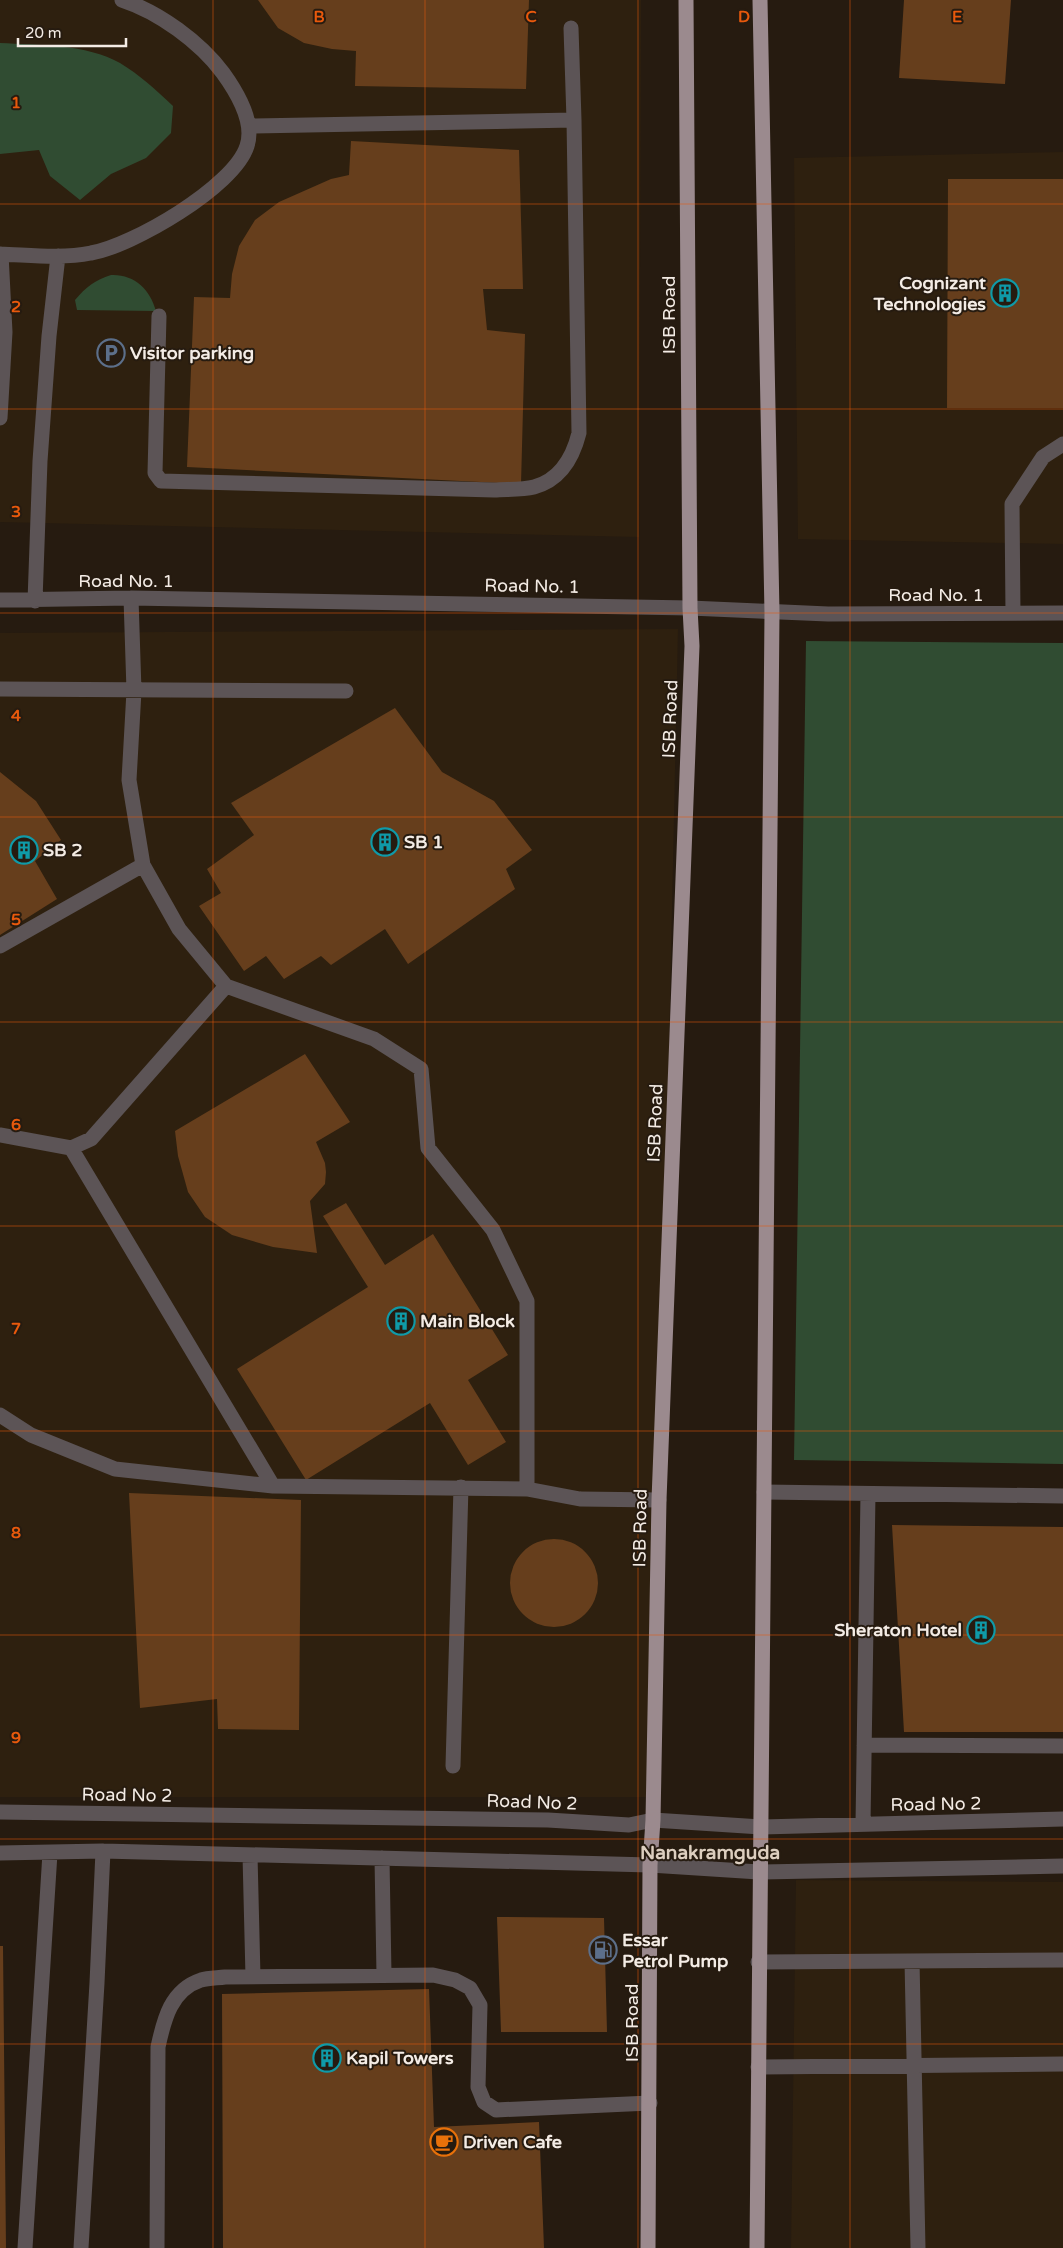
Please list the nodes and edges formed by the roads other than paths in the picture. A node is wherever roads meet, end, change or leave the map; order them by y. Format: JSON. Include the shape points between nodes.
{"nodes":[{"id":1,"x":122,"y":0,"type":"edge"},
{"id":2,"x":686,"y":0,"type":"edge"},
{"id":3,"x":760,"y":0,"type":"edge"},
{"id":4,"x":150,"y":7,"type":"edge"},
{"id":5,"x":571,"y":28,"type":"dead end"},
{"id":6,"x":574,"y":120,"type":"junction"},
{"id":7,"x":249,"y":126,"type":"junction"},
{"id":8,"x":1,"y":254,"type":"edge"},
{"id":9,"x":58,"y":256,"type":"junction"},
{"id":10,"x":159,"y":316,"type":"dead end"},
{"id":11,"x":0,"y":418,"type":"edge"},
{"id":12,"x":1063,"y":444,"type":"edge"},
{"id":13,"x":1043,"y":457,"type":"junction"},
{"id":14,"x":1063,"y":458,"type":"edge"},
{"id":15,"x":131,"y":598,"type":"junction"},
{"id":16,"x":0,"y":600,"type":"edge"},
{"id":17,"x":35,"y":601,"type":"junction"},
{"id":18,"x":690,"y":608,"type":"junction"},
{"id":19,"x":772,"y":612,"type":"junction"},
{"id":20,"x":1012,"y":613,"type":"junction"},
{"id":21,"x":1063,"y":613,"type":"edge"},
{"id":22,"x":0,"y":689,"type":"edge"},
{"id":23,"x":134,"y":691,"type":"junction"},
{"id":24,"x":346,"y":691,"type":"dead end"},
{"id":25,"x":143,"y":865,"type":"junction"},
{"id":26,"x":0,"y":946,"type":"edge"},
{"id":27,"x":226,"y":986,"type":"junction"},
{"id":28,"x":0,"y":1135,"type":"edge"},
{"id":29,"x":70,"y":1148,"type":"junction"},
{"id":30,"x":0,"y":1414,"type":"edge"},
{"id":31,"x":273,"y":1486,"type":"junction"},
{"id":32,"x":461,"y":1487,"type":"junction"},
{"id":33,"x":526,"y":1489,"type":"junction"},
{"id":34,"x":764,"y":1492,"type":"junction"},
{"id":35,"x":868,"y":1494,"type":"junction"},
{"id":36,"x":1063,"y":1496,"type":"edge"},
{"id":37,"x":659,"y":1500,"type":"junction"},
{"id":38,"x":864,"y":1745,"type":"junction"},
{"id":39,"x":1063,"y":1746,"type":"edge"},
{"id":40,"x":453,"y":1766,"type":"dead end"},
{"id":41,"x":0,"y":1812,"type":"edge"},
{"id":42,"x":1063,"y":1819,"type":"edge"},
{"id":43,"x":654,"y":1820,"type":"junction"},
{"id":44,"x":863,"y":1824,"type":"junction"},
{"id":45,"x":762,"y":1827,"type":"junction"},
{"id":46,"x":103,"y":1851,"type":"junction"},
{"id":47,"x":0,"y":1853,"type":"edge"},
{"id":48,"x":50,"y":1854,"type":"junction"},
{"id":49,"x":250,"y":1855,"type":"junction"},
{"id":50,"x":382,"y":1858,"type":"junction"},
{"id":51,"x":650,"y":1865,"type":"junction"},
{"id":52,"x":1063,"y":1866,"type":"edge"},
{"id":53,"x":759,"y":1872,"type":"junction"},
{"id":54,"x":1063,"y":1960,"type":"edge"},
{"id":55,"x":758,"y":1962,"type":"junction"},
{"id":56,"x":912,"y":1962,"type":"junction"},
{"id":57,"x":384,"y":1976,"type":"junction"},
{"id":58,"x":253,"y":1977,"type":"junction"},
{"id":59,"x":914,"y":2064,"type":"junction"},
{"id":60,"x":1063,"y":2064,"type":"edge"},
{"id":61,"x":758,"y":2067,"type":"junction"},
{"id":62,"x":650,"y":2103,"type":"junction"},
{"id":63,"x":25,"y":2248,"type":"edge"},
{"id":64,"x":81,"y":2248,"type":"edge"},
{"id":65,"x":157,"y":2248,"type":"edge"},
{"id":66,"x":648,"y":2248,"type":"edge"},
{"id":67,"x":757,"y":2248,"type":"edge"},
{"id":68,"x":918,"y":2248,"type":"edge"}],
"edges":[{"from":1,"to":4,"type":"street"},
{"from":2,"to":18,"type":"main road","name":"ISB Road"},
{"from":3,"to":19,"type":"main road"},
{"from":4,"to":7,"type":"street","via":[[207,54],[230,83]]},
{"from":5,"to":6,"type":"street"},
{"from":6,"to":7,"type":"street"},
{"from":6,"to":10,"type":"street","via":[[579,433],[570,461],[554,476],[534,487],[494,490],[161,481],[155,473]]},
{"from":7,"to":9,"type":"street","via":[[247,146],[234,166],[200,199],[113,248]]},
{"from":8,"to":9,"type":"street"},
{"from":8,"to":11,"type":"street","via":[[5,332]]},
{"from":9,"to":17,"type":"street","via":[[48,336]]},
{"from":12,"to":13,"type":"street"},
{"from":13,"to":14,"type":"street"},
{"from":13,"to":20,"type":"street","via":[[1012,504]]},
{"from":15,"to":17,"type":"street","name":"Road No. 1"},
{"from":15,"to":18,"type":"street","name":"Road No. 1"},
{"from":15,"to":23,"type":"street"},
{"from":16,"to":17,"type":"street","name":"Road No. 1"},
{"from":18,"to":19,"type":"street","name":"Road No. 1"},
{"from":18,"to":37,"type":"main road","name":"ISB Road","via":[[692,646]]},
{"from":19,"to":20,"type":"street","name":"Road No. 1"},
{"from":19,"to":34,"type":"main road"},
{"from":20,"to":21,"type":"street","name":"Road No. 1"},
{"from":22,"to":23,"type":"street"},
{"from":23,"to":24,"type":"street"},
{"from":23,"to":25,"type":"street","via":[[129,780]]},
{"from":25,"to":26,"type":"street"},
{"from":25,"to":27,"type":"street","via":[[180,929]]},
{"from":27,"to":29,"type":"street","via":[[91,1139]]},
{"from":27,"to":33,"type":"street","via":[[374,1039],[421,1069],[428,1148],[493,1230],[527,1301]]},
{"from":28,"to":29,"type":"street"},
{"from":29,"to":31,"type":"street"},
{"from":30,"to":31,"type":"street","via":[[31,1435],[115,1468]]},
{"from":31,"to":32,"type":"street"},
{"from":32,"to":33,"type":"street"},
{"from":32,"to":40,"type":"street"},
{"from":33,"to":37,"type":"street","via":[[580,1499]]},
{"from":34,"to":35,"type":"street"},
{"from":34,"to":45,"type":"main road"},
{"from":35,"to":36,"type":"street"},
{"from":35,"to":38,"type":"street"},
{"from":37,"to":43,"type":"main road","name":"ISB Road"},
{"from":38,"to":39,"type":"street"},
{"from":38,"to":44,"type":"street"},
{"from":41,"to":43,"type":"street","name":"Road No 2","via":[[548,1820],[629,1825]]},
{"from":42,"to":44,"type":"street","name":"Road No 2"},
{"from":43,"to":45,"type":"street","name":"Road No 2"},
{"from":43,"to":51,"type":"main road","name":"ISB Road"},
{"from":44,"to":45,"type":"street","name":"Road No 2"},
{"from":45,"to":53,"type":"main road"},
{"from":46,"to":48,"type":"street"},
{"from":46,"to":49,"type":"street"},
{"from":46,"to":64,"type":"street"},
{"from":47,"to":48,"type":"street"},
{"from":48,"to":63,"type":"street"},
{"from":49,"to":50,"type":"street"},
{"from":49,"to":58,"type":"street"},
{"from":50,"to":51,"type":"street"},
{"from":50,"to":57,"type":"street"},
{"from":51,"to":53,"type":"street"},
{"from":51,"to":62,"type":"main road","name":"ISB Road"},
{"from":52,"to":53,"type":"street"},
{"from":53,"to":55,"type":"main road"},
{"from":54,"to":56,"type":"street"},
{"from":55,"to":56,"type":"street"},
{"from":55,"to":61,"type":"main road"},
{"from":56,"to":59,"type":"street"},
{"from":57,"to":58,"type":"street"},
{"from":57,"to":62,"type":"street","via":[[433,1975],[455,1980],[470,1988],[480,2005],[478,2087],[484,2102],[496,2110]]},
{"from":58,"to":65,"type":"street","via":[[200,1981],[181,1992],[169,2006],[163,2022],[158,2047]]},
{"from":59,"to":60,"type":"street"},
{"from":59,"to":61,"type":"street"},
{"from":59,"to":68,"type":"street"},
{"from":61,"to":67,"type":"main road"},
{"from":62,"to":66,"type":"main road","name":"ISB Road"}]}
